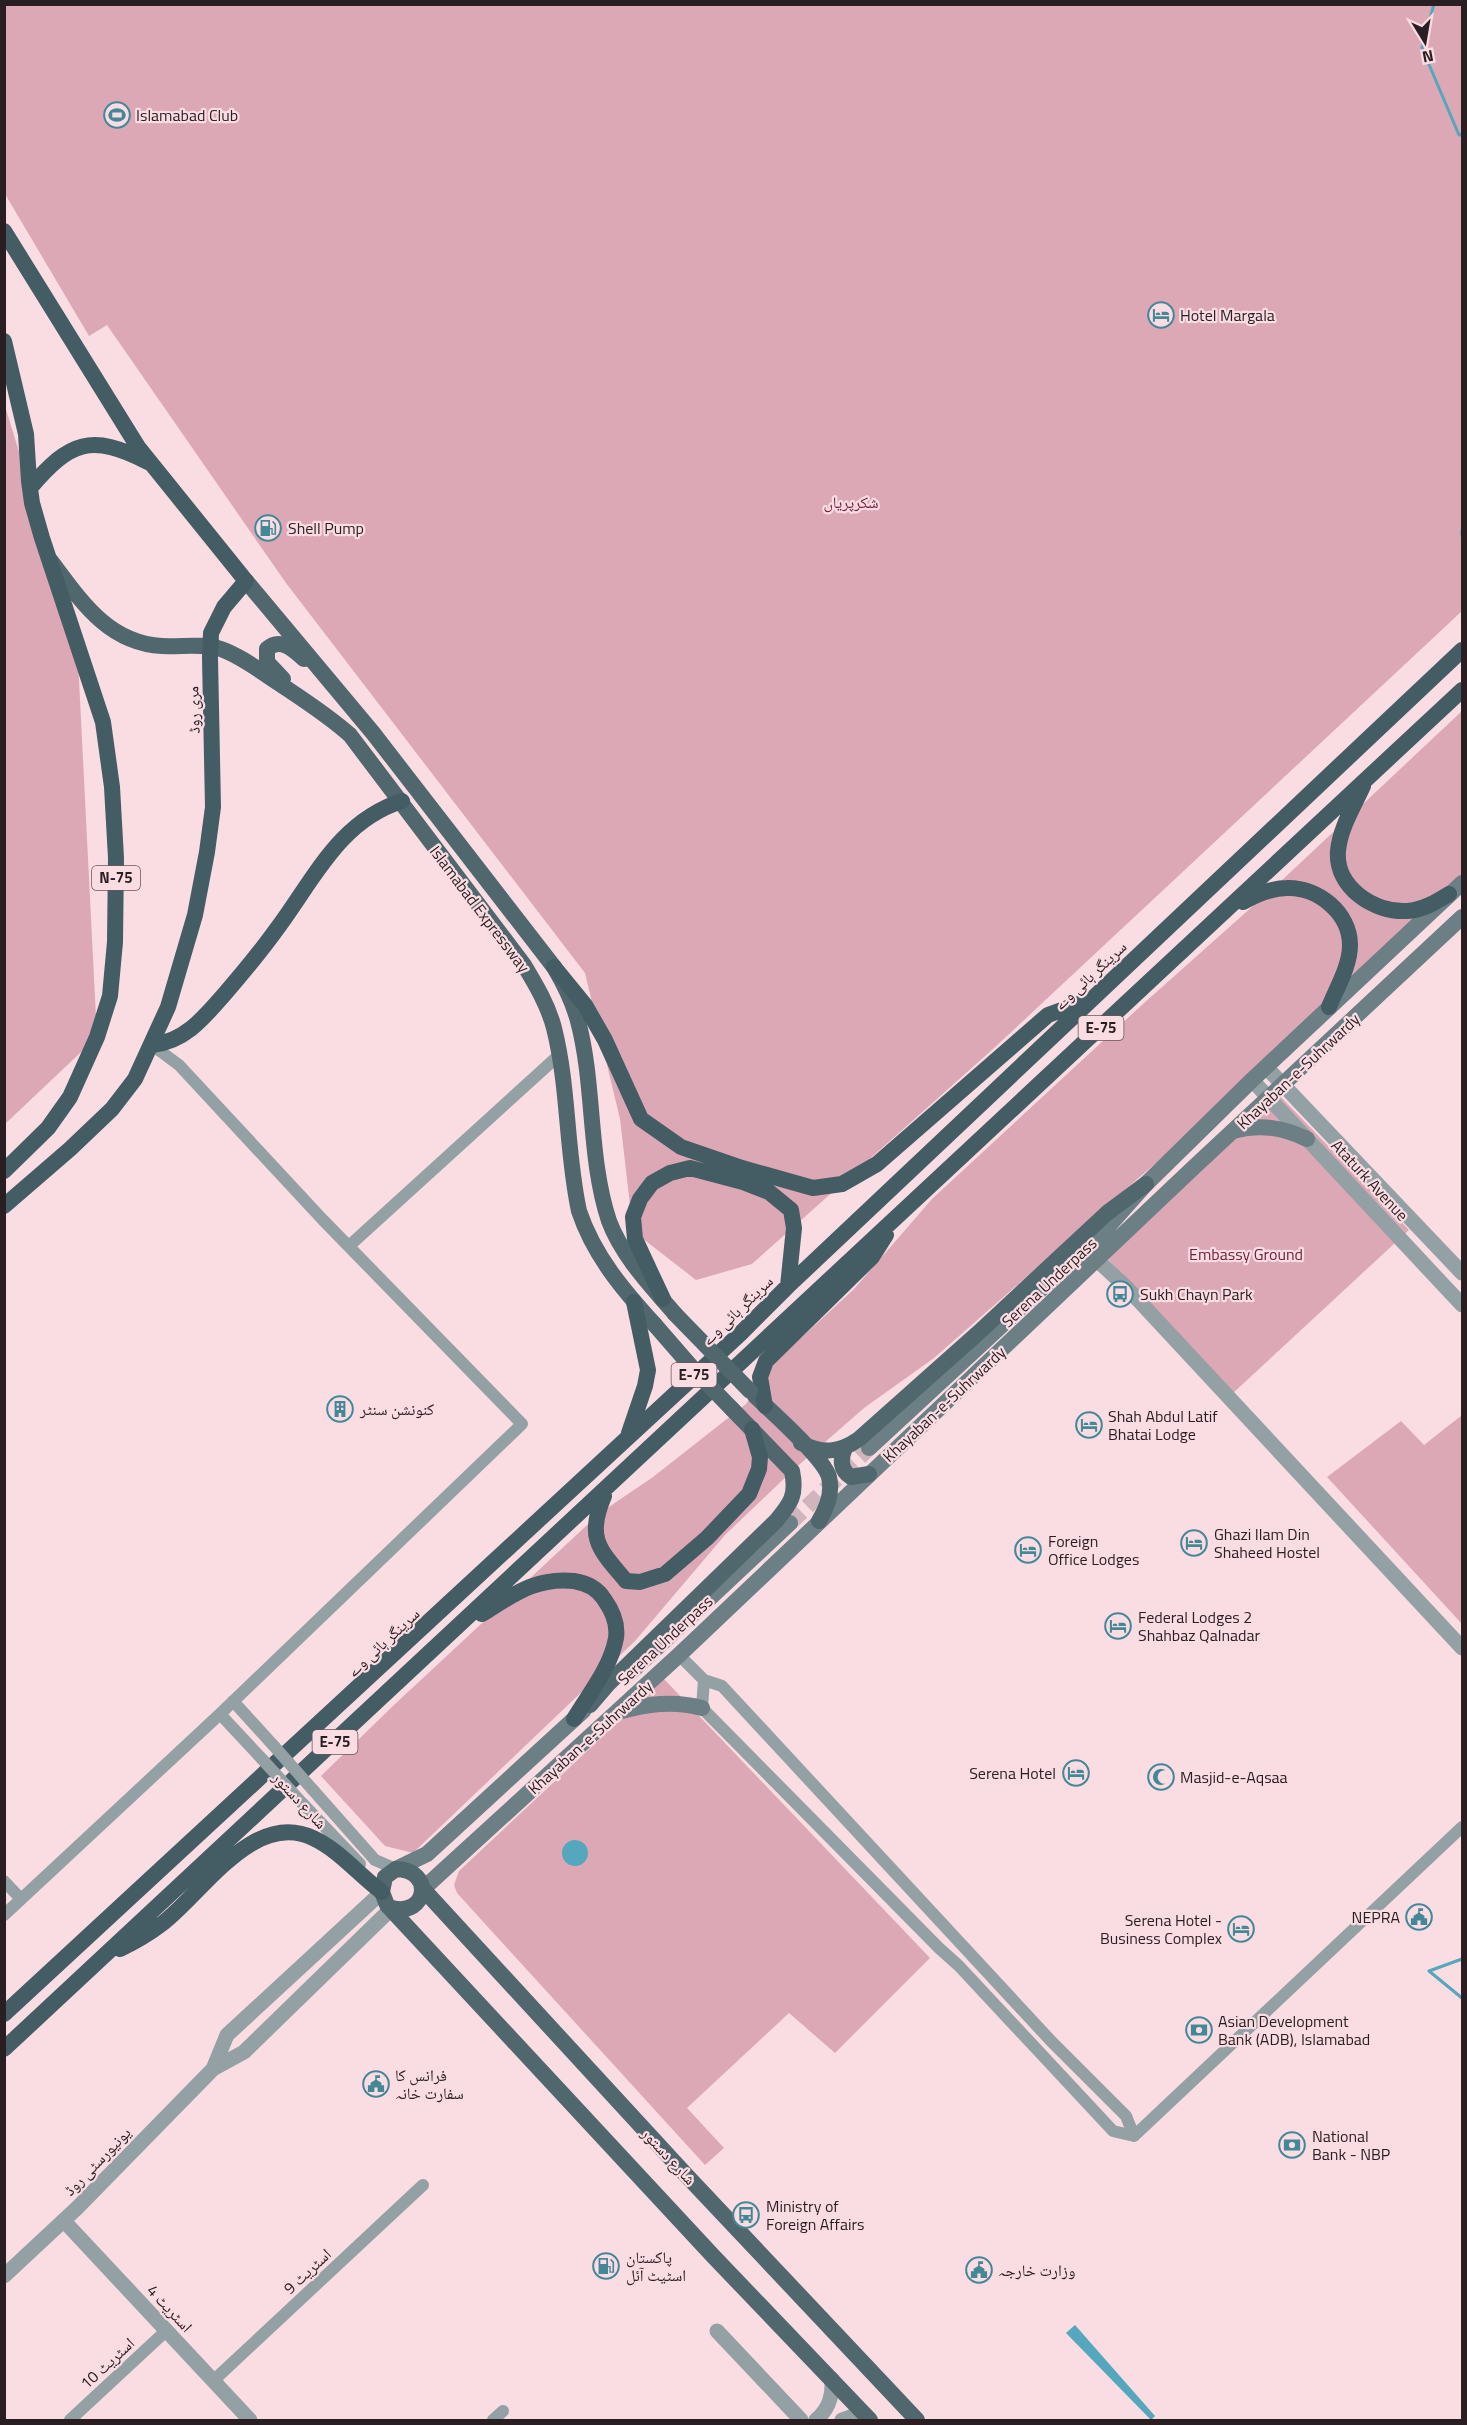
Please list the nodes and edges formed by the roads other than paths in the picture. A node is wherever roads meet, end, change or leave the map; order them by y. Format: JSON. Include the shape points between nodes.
{"nodes":[{"id":1,"x":4,"y":231,"type":"edge"},
{"id":2,"x":4,"y":341,"type":"edge"},
{"id":3,"x":152,"y":464,"type":"junction"},
{"id":4,"x":30,"y":488,"type":"junction"},
{"id":5,"x":51,"y":561,"type":"junction"},
{"id":6,"x":246,"y":581,"type":"junction"},
{"id":7,"x":210,"y":647,"type":"junction"},
{"id":8,"x":1462,"y":650,"type":"edge"},
{"id":9,"x":336,"y":687,"type":"junction"},
{"id":10,"x":1462,"y":690,"type":"edge"},
{"id":11,"x":315,"y":708,"type":"junction"},
{"id":12,"x":1367,"y":777,"type":"junction"},
{"id":13,"x":402,"y":801,"type":"junction"},
{"id":14,"x":1462,"y":883,"type":"edge"},
{"id":15,"x":1449,"y":894,"type":"junction"},
{"id":16,"x":1230,"y":908,"type":"junction"},
{"id":17,"x":1462,"y":917,"type":"edge"},
{"id":18,"x":554,"y":967,"type":"junction"},
{"id":19,"x":1090,"y":1000,"type":"junction"},
{"id":20,"x":1329,"y":1006,"type":"junction"},
{"id":21,"x":152,"y":1045,"type":"junction"},
{"id":22,"x":558,"y":1056,"type":"junction"},
{"id":23,"x":1266,"y":1067,"type":"junction"},
{"id":24,"x":1252,"y":1080,"type":"junction"},
{"id":25,"x":1282,"y":1084,"type":"junction"},
{"id":26,"x":1269,"y":1097,"type":"junction"},
{"id":27,"x":1233,"y":1131,"type":"junction"},
{"id":28,"x":1307,"y":1139,"type":"junction"},
{"id":29,"x":4,"y":1171,"type":"edge"},
{"id":30,"x":1146,"y":1184,"type":"junction"},
{"id":31,"x":4,"y":1206,"type":"edge"},
{"id":32,"x":897,"y":1216,"type":"junction"},
{"id":33,"x":349,"y":1246,"type":"junction"},
{"id":34,"x":1097,"y":1260,"type":"junction"},
{"id":35,"x":1462,"y":1273,"type":"edge"},
{"id":36,"x":788,"y":1286,"type":"junction"},
{"id":37,"x":663,"y":1299,"type":"junction"},
{"id":38,"x":634,"y":1302,"type":"junction"},
{"id":39,"x":1462,"y":1305,"type":"edge"},
{"id":40,"x":765,"y":1406,"type":"junction"},
{"id":41,"x":752,"y":1429,"type":"junction"},
{"id":42,"x":626,"y":1440,"type":"junction"},
{"id":43,"x":801,"y":1443,"type":"junction"},
{"id":44,"x":845,"y":1448,"type":"junction"},
{"id":45,"x":869,"y":1448,"type":"tunnel mouth"},
{"id":46,"x":869,"y":1474,"type":"junction"},
{"id":47,"x":607,"y":1490,"type":"junction"},
{"id":48,"x":819,"y":1521,"type":"junction"},
{"id":49,"x":783,"y":1522,"type":"joint"},
{"id":50,"x":451,"y":1634,"type":"junction"},
{"id":51,"x":1462,"y":1648,"type":"edge"},
{"id":52,"x":679,"y":1655,"type":"junction"},
{"id":53,"x":704,"y":1680,"type":"junction"},
{"id":54,"x":233,"y":1701,"type":"junction"},
{"id":55,"x":702,"y":1708,"type":"junction"},
{"id":56,"x":615,"y":1713,"type":"junction"},
{"id":57,"x":220,"y":1714,"type":"junction"},
{"id":58,"x":574,"y":1719,"type":"junction"},
{"id":59,"x":1462,"y":1827,"type":"edge"},
{"id":60,"x":451,"y":1833,"type":"junction"},
{"id":61,"x":467,"y":1849,"type":"junction"},
{"id":62,"x":396,"y":1869,"type":"junction"},
{"id":63,"x":4,"y":1881,"type":"edge"},
{"id":64,"x":382,"y":1889,"type":"junction"},
{"id":65,"x":423,"y":1889,"type":"junction"},
{"id":66,"x":21,"y":1899,"type":"junction"},
{"id":67,"x":392,"y":1908,"type":"junction"},
{"id":68,"x":4,"y":1915,"type":"edge"},
{"id":69,"x":954,"y":1935,"type":"junction"},
{"id":70,"x":939,"y":1948,"type":"junction"},
{"id":71,"x":972,"y":1953,"type":"junction"},
{"id":72,"x":102,"y":1959,"type":"junction"},
{"id":73,"x":958,"y":1966,"type":"junction"},
{"id":74,"x":4,"y":2014,"type":"edge"},
{"id":75,"x":4,"y":2049,"type":"edge"},
{"id":76,"x":213,"y":2069,"type":"junction"},
{"id":77,"x":1134,"y":2136,"type":"junction"},
{"id":78,"x":423,"y":2185,"type":"dead end"},
{"id":79,"x":64,"y":2221,"type":"junction"},
{"id":80,"x":4,"y":2276,"type":"edge"},
{"id":81,"x":167,"y":2330,"type":"junction"},
{"id":82,"x":717,"y":2331,"type":"dead end"},
{"id":83,"x":832,"y":2379,"type":"junction"},
{"id":84,"x":213,"y":2381,"type":"junction"},
{"id":85,"x":503,"y":2411,"type":"dead end"},
{"id":86,"x":70,"y":2421,"type":"edge"},
{"id":87,"x":250,"y":2421,"type":"edge"},
{"id":88,"x":493,"y":2421,"type":"edge"},
{"id":89,"x":801,"y":2421,"type":"edge"},
{"id":90,"x":816,"y":2421,"type":"edge"},
{"id":91,"x":842,"y":2421,"type":"edge"},
{"id":92,"x":870,"y":2421,"type":"edge"},
{"id":93,"x":917,"y":2421,"type":"edge"}],
"edges":[{"from":1,"to":3,"type":"highway"},
{"from":2,"to":4,"type":"highway","via":[[26,434]]},
{"from":3,"to":4,"type":"highway","via":[[110,445],[87,445],[56,459]]},
{"from":3,"to":6,"type":"highway"},
{"from":4,"to":5,"type":"highway"},
{"from":5,"to":7,"type":"main road","name":"Islamabad Expressway","via":[[84,605],[112,631],[148,645]]},
{"from":5,"to":29,"type":"highway","number":"N-75","via":[[103,722],[116,858],[115,942],[110,996],[97,1037],[70,1097],[48,1128]]},
{"from":6,"to":7,"type":"highway","name":"مری روڈ","via":[[218,616]]},
{"from":6,"to":9,"type":"main road","name":"Islamabad Expressway"},
{"from":7,"to":11,"type":"main road","name":"Islamabad Expressway","via":[[248,662]]},
{"from":7,"to":21,"type":"highway","name":"مری روڈ","via":[[213,781],[207,852],[195,915],[168,1007]]},
{"from":8,"to":19,"type":"highway","name":"سرینگر ہائی وے","number":"E-75"},
{"from":9,"to":11,"type":"main road","via":[[290,647],[276,644],[267,649],[271,668]]},
{"from":9,"to":18,"type":"main road","name":"Islamabad Expressway"},
{"from":10,"to":12,"type":"highway","number":"E-75"},
{"from":11,"to":13,"type":"main road","name":"Islamabad Expressway","via":[[350,735]]},
{"from":12,"to":15,"type":"highway","via":[[1341,835],[1338,863],[1353,890],[1364,900],[1393,911],[1423,908]]},
{"from":12,"to":16,"type":"highway","number":"E-75"},
{"from":13,"to":21,"type":"highway","via":[[360,822],[343,838],[272,935],[208,1013],[181,1037]]},
{"from":13,"to":22,"type":"main road","name":"Islamabad Expressway","via":[[524,965],[545,1003]]},
{"from":14,"to":15,"type":"main road","name":"Khayaban-e-Suhrwardy"},
{"from":15,"to":20,"type":"main road","name":"Khayaban-e-Suhrwardy"},
{"from":16,"to":20,"type":"highway","via":[[1254,896],[1288,888],[1325,899],[1348,930],[1350,953]]},
{"from":16,"to":32,"type":"highway","number":"E-75"},
{"from":17,"to":25,"type":"main road","name":"Khayaban-e-Suhrwardy"},
{"from":18,"to":19,"type":"highway","via":[[585,1005],[641,1119],[681,1147],[813,1188],[842,1184],[877,1164],[1048,1014]]},
{"from":18,"to":37,"type":"main road","name":"Islamabad Expressway","via":[[578,1021],[609,1221],[632,1262]]},
{"from":19,"to":36,"type":"highway","name":"سرینگر ہائی وے","number":"E-75"},
{"from":20,"to":23,"type":"main road","name":"Khayaban-e-Suhrwardy"},
{"from":21,"to":31,"type":"highway","name":"مری روڈ","via":[[135,1079],[112,1109]]},
{"from":21,"to":33,"type":"street","via":[[179,1065]]},
{"from":22,"to":33,"type":"street"},
{"from":22,"to":38,"type":"main road","name":"Islamabad Expressway","via":[[579,1211],[594,1246]]},
{"from":23,"to":24,"type":"main road","name":"Khayaban-e-Suhrwardy"},
{"from":23,"to":25,"type":"street","name":"Ataturk Avenue"},
{"from":24,"to":26,"type":"street","name":"Ataturk Avenue"},
{"from":24,"to":30,"type":"main road","name":"Khayaban-e-Suhrwardy"},
{"from":25,"to":26,"type":"main road","name":"Khayaban-e-Suhrwardy"},
{"from":25,"to":35,"type":"street","name":"Ataturk Avenue"},
{"from":26,"to":27,"type":"main road","name":"Khayaban-e-Suhrwardy"},
{"from":26,"to":28,"type":"street","name":"Ataturk Avenue"},
{"from":27,"to":28,"type":"main road","via":[[1263,1126]]},
{"from":27,"to":34,"type":"main road","name":"Khayaban-e-Suhrwardy"},
{"from":28,"to":39,"type":"street","name":"Ataturk Avenue"},
{"from":30,"to":44,"type":"main road","via":[[1107,1213],[935,1372]]},
{"from":30,"to":45,"type":"main road","name":"Serena Underpass","via":[[1106,1229]]},
{"from":32,"to":40,"type":"highway","via":[[872,1257],[766,1361],[760,1377]]},
{"from":32,"to":47,"type":"highway","number":"E-75"},
{"from":33,"to":54,"type":"street","via":[[522,1424]]},
{"from":34,"to":46,"type":"main road","name":"Khayaban-e-Suhrwardy"},
{"from":34,"to":51,"type":"street"},
{"from":36,"to":37,"type":"highway","via":[[794,1228],[791,1210],[769,1192],[690,1168],[652,1183],[633,1217],[635,1239]]},
{"from":36,"to":42,"type":"highway","name":"سرینگر ہائی وے","number":"E-75"},
{"from":37,"to":40,"type":"main road","name":"Islamabad Expressway","bridge":true},
{"from":38,"to":41,"type":"main road","name":"Islamabad Expressway","bridge":true,"via":[[694,1371]]},
{"from":38,"to":42,"type":"highway","via":[[648,1370]]},
{"from":40,"to":43,"type":"main road","name":"Islamabad Expressway"},
{"from":41,"to":47,"type":"highway","via":[[760,1457],[749,1494],[683,1560],[650,1581],[626,1581],[602,1551],[594,1533],[596,1514]]},
{"from":41,"to":49,"type":"main road","name":"Islamabad Expressway","via":[[792,1471],[792,1502]]},
{"from":42,"to":74,"type":"highway","name":"سرینگر ہائی وے","number":"E-75"},
{"from":43,"to":44,"type":"main road","via":[[826,1452]]},
{"from":43,"to":48,"type":"main road","name":"Islamabad Expressway","via":[[821,1462],[829,1477],[830,1498]]},
{"from":44,"to":46,"type":"main road","via":[[841,1463],[847,1474]]},
{"from":46,"to":48,"type":"main road","name":"Khayaban-e-Suhrwardy"},
{"from":47,"to":50,"type":"highway","number":"E-75"},
{"from":48,"to":52,"type":"main road","name":"Khayaban-e-Suhrwardy"},
{"from":49,"to":58,"type":"main road","name":"Khayaban-e-Suhrwardy"},
{"from":50,"to":58,"type":"highway","via":[[538,1582],[557,1579],[585,1583],[600,1592],[613,1612],[616,1636],[609,1661]]},
{"from":50,"to":72,"type":"highway","number":"E-75"},
{"from":52,"to":53,"type":"street"},
{"from":52,"to":56,"type":"main road","name":"Khayaban-e-Suhrwardy"},
{"from":53,"to":55,"type":"street"},
{"from":53,"to":69,"type":"street","via":[[722,1686]]},
{"from":54,"to":57,"type":"street"},
{"from":54,"to":62,"type":"street","name":"شارع دستور","bridge":true,"via":[[375,1860]]},
{"from":55,"to":56,"type":"main road","via":[[664,1703]]},
{"from":55,"to":70,"type":"street"},
{"from":56,"to":61,"type":"main road","name":"Khayaban-e-Suhrwardy"},
{"from":57,"to":64,"type":"street","name":"شارع دستور","bridge":true},
{"from":57,"to":66,"type":"street"},
{"from":58,"to":60,"type":"main road","name":"Khayaban-e-Suhrwardy"},
{"from":59,"to":77,"type":"street"},
{"from":60,"to":61,"type":"main road"},
{"from":60,"to":62,"type":"main road","name":"Khayaban-e-Suhrwardy","via":[[427,1854]]},
{"from":61,"to":65,"type":"main road","name":"Khayaban-e-Suhrwardy"},
{"from":62,"to":64,"type":"main road","via":[[385,1877]]},
{"from":62,"to":65,"type":"main road","via":[[410,1871]]},
{"from":63,"to":66,"type":"street"},
{"from":64,"to":67,"type":"main road"},
{"from":64,"to":72,"type":"highway","via":[[313,1838],[287,1831],[272,1833],[255,1839],[164,1923]]},
{"from":64,"to":76,"type":"street","name":"یونیورسٹی روڈ","via":[[227,2035]]},
{"from":65,"to":67,"type":"main road","via":[[421,1897],[409,1908]]},
{"from":65,"to":93,"type":"main road","name":"شارع دستور"},
{"from":66,"to":68,"type":"street"},
{"from":67,"to":76,"type":"street","name":"یونیورسٹی روڈ","via":[[244,2052]]},
{"from":67,"to":83,"type":"main road"},
{"from":69,"to":70,"type":"street"},
{"from":69,"to":71,"type":"street"},
{"from":70,"to":73,"type":"street"},
{"from":71,"to":73,"type":"street"},
{"from":71,"to":77,"type":"street","via":[[1126,2116]]},
{"from":72,"to":75,"type":"highway","number":"E-75"},
{"from":73,"to":77,"type":"street","via":[[1113,2131]]},
{"from":76,"to":79,"type":"street","name":"یونیورسٹی روڈ"},
{"from":78,"to":84,"type":"street","name":"اسٹریٹ 9"},
{"from":79,"to":80,"type":"street","name":"یونیورسٹی روڈ"},
{"from":79,"to":81,"type":"street","name":"اسٹریٹ 4"},
{"from":81,"to":84,"type":"street","name":"اسٹریٹ 4"},
{"from":81,"to":86,"type":"street","name":"اسٹریٹ 10"},
{"from":82,"to":89,"type":"street"},
{"from":83,"to":90,"type":"street","via":[[832,2397]]},
{"from":83,"to":92,"type":"main road"},
{"from":84,"to":87,"type":"street","name":"اسٹریٹ 4"},
{"from":85,"to":88,"type":"street"},
{"from":91,"to":92,"type":"street","via":[[853,2416]]}]}
